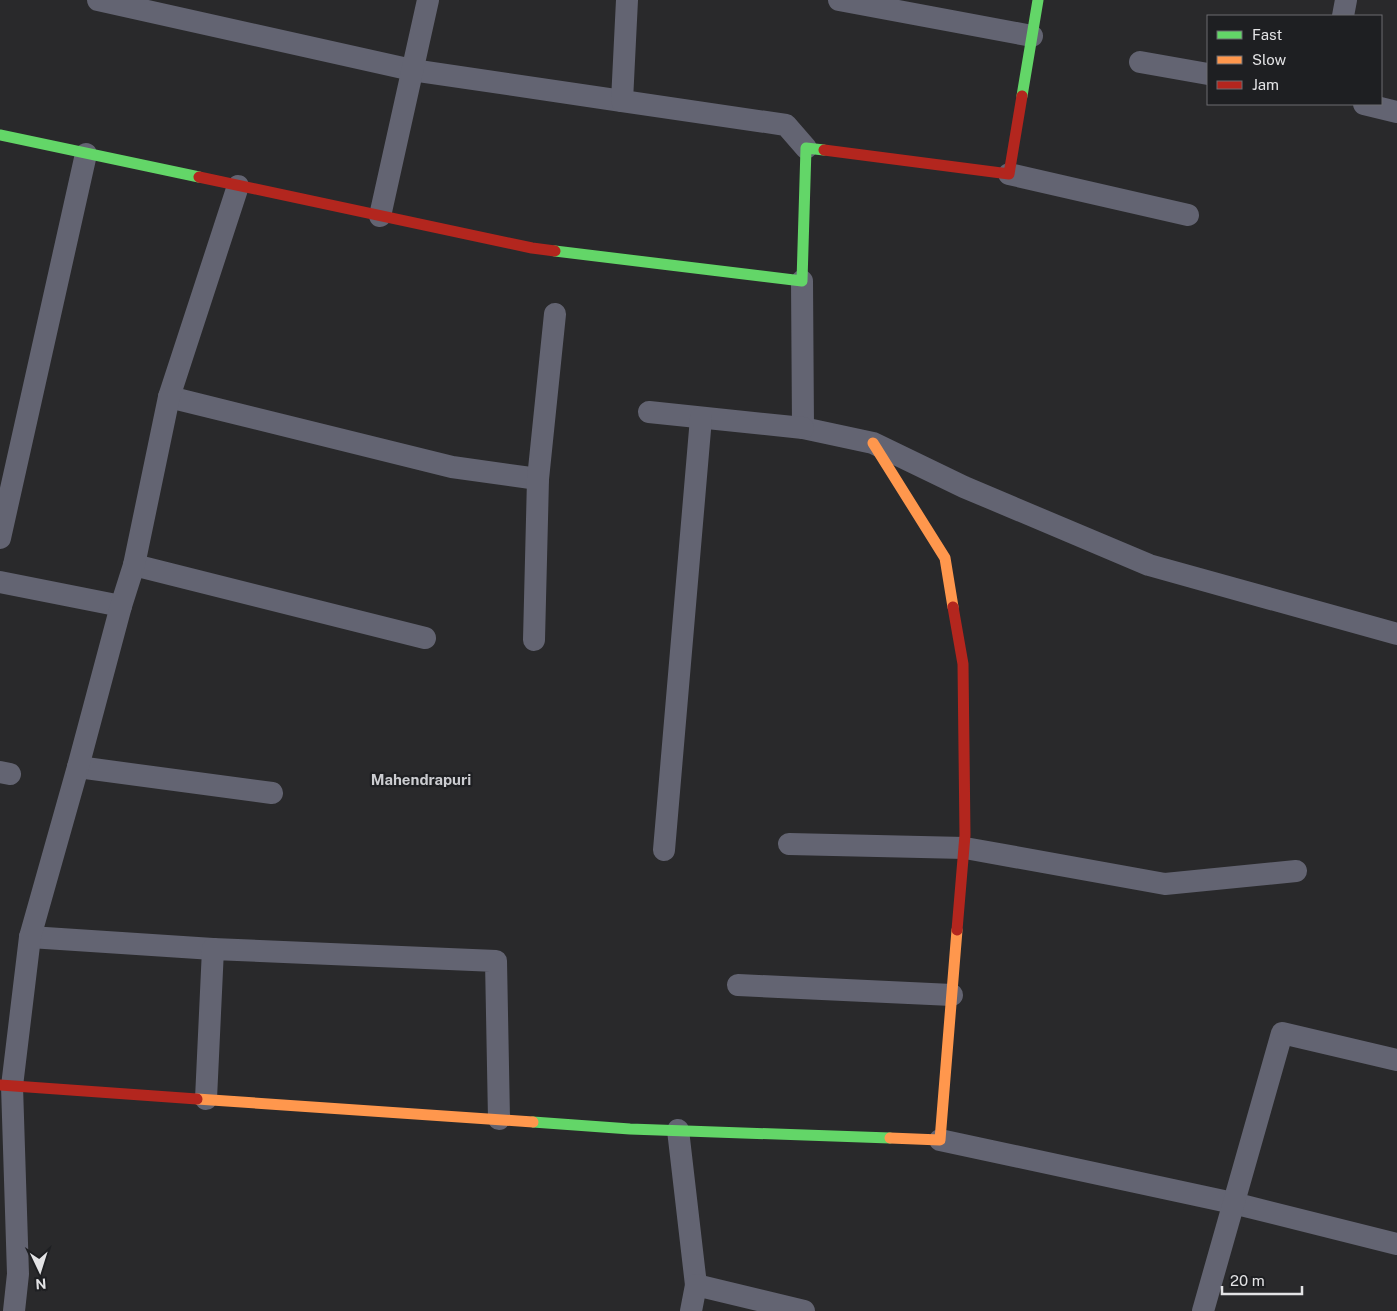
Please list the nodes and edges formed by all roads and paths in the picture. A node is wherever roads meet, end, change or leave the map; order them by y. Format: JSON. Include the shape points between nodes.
{"nodes":[{"id":1,"x":98,"y":0,"type":"edge"},
{"id":2,"x":428,"y":0,"type":"edge"},
{"id":3,"x":627,"y":0,"type":"edge"},
{"id":4,"x":839,"y":0,"type":"edge"},
{"id":5,"x":1038,"y":0,"type":"edge"},
{"id":6,"x":1346,"y":0,"type":"edge"},
{"id":7,"x":861,"y":2,"type":"edge"},
{"id":8,"x":1343,"y":15,"type":"edge"},
{"id":9,"x":1032,"y":36,"type":"junction"},
{"id":10,"x":1140,"y":62,"type":"dead end"},
{"id":11,"x":412,"y":70,"type":"junction"},
{"id":12,"x":1207,"y":74,"type":"edge"},
{"id":13,"x":622,"y":101,"type":"junction"},
{"id":14,"x":1368,"y":105,"type":"edge"},
{"id":15,"x":1397,"y":112,"type":"edge"},
{"id":16,"x":0,"y":135,"type":"edge"},
{"id":17,"x":806,"y":148,"type":"junction"},
{"id":18,"x":86,"y":154,"type":"junction"},
{"id":19,"x":1009,"y":174,"type":"junction"},
{"id":20,"x":238,"y":186,"type":"junction"},
{"id":21,"x":1188,"y":215,"type":"dead end"},
{"id":22,"x":380,"y":216,"type":"junction"},
{"id":23,"x":802,"y":281,"type":"junction"},
{"id":24,"x":555,"y":314,"type":"dead end"},
{"id":25,"x":169,"y":397,"type":"junction"},
{"id":26,"x":648,"y":412,"type":"dead end"},
{"id":27,"x":701,"y":418,"type":"junction"},
{"id":28,"x":804,"y":428,"type":"junction"},
{"id":29,"x":873,"y":442,"type":"junction"},
{"id":30,"x":538,"y":479,"type":"junction"},
{"id":31,"x":0,"y":538,"type":"edge"},
{"id":32,"x":134,"y":566,"type":"junction"},
{"id":33,"x":0,"y":582,"type":"edge"},
{"id":34,"x":121,"y":606,"type":"junction"},
{"id":35,"x":1397,"y":634,"type":"edge"},
{"id":36,"x":425,"y":638,"type":"dead end"},
{"id":37,"x":534,"y":640,"type":"dead end"},
{"id":38,"x":78,"y":767,"type":"junction"},
{"id":39,"x":272,"y":793,"type":"dead end"},
{"id":40,"x":790,"y":844,"type":"dead end"},
{"id":41,"x":965,"y":848,"type":"junction"},
{"id":42,"x":664,"y":850,"type":"dead end"},
{"id":43,"x":1296,"y":871,"type":"dead end"},
{"id":44,"x":30,"y":938,"type":"junction"},
{"id":45,"x":213,"y":949,"type":"junction"},
{"id":46,"x":738,"y":985,"type":"dead end"},
{"id":47,"x":952,"y":995,"type":"junction"},
{"id":48,"x":1397,"y":1060,"type":"edge"},
{"id":49,"x":6,"y":1086,"type":"edge"},
{"id":50,"x":206,"y":1099,"type":"junction"},
{"id":51,"x":499,"y":1119,"type":"junction"},
{"id":52,"x":678,"y":1130,"type":"junction"},
{"id":53,"x":940,"y":1140,"type":"junction"},
{"id":54,"x":1233,"y":1203,"type":"junction"},
{"id":55,"x":1397,"y":1244,"type":"edge"},
{"id":56,"x":9,"y":1273,"type":"edge"},
{"id":57,"x":696,"y":1286,"type":"junction"},
{"id":58,"x":14,"y":1311,"type":"edge"},
{"id":59,"x":691,"y":1311,"type":"edge"},
{"id":60,"x":804,"y":1311,"type":"edge"},
{"id":61,"x":1203,"y":1311,"type":"edge"}],
"edges":[{"from":1,"to":11,"type":"street"},
{"from":2,"to":11,"type":"street"},
{"from":3,"to":13,"type":"street"},
{"from":4,"to":7,"type":"street"},
{"from":5,"to":9,"type":"street"},
{"from":6,"to":8,"type":"street"},
{"from":7,"to":9,"type":"street"},
{"from":9,"to":19,"type":"street"},
{"from":10,"to":12,"type":"street"},
{"from":11,"to":13,"type":"street"},
{"from":11,"to":22,"type":"street"},
{"from":13,"to":17,"type":"street","via":[[786,125]]},
{"from":14,"to":15,"type":"street"},
{"from":16,"to":18,"type":"street"},
{"from":17,"to":19,"type":"street"},
{"from":17,"to":23,"type":"street"},
{"from":18,"to":20,"type":"street"},
{"from":18,"to":31,"type":"street"},
{"from":19,"to":21,"type":"street"},
{"from":20,"to":22,"type":"street"},
{"from":20,"to":25,"type":"street"},
{"from":22,"to":23,"type":"street","via":[[532,248]]},
{"from":23,"to":28,"type":"street"},
{"from":24,"to":30,"type":"street"},
{"from":25,"to":30,"type":"street","via":[[452,467]]},
{"from":25,"to":32,"type":"street"},
{"from":26,"to":27,"type":"street"},
{"from":27,"to":28,"type":"street"},
{"from":27,"to":42,"type":"street"},
{"from":28,"to":29,"type":"street"},
{"from":29,"to":35,"type":"street","via":[[964,487],[1149,564]]},
{"from":29,"to":41,"type":"street","via":[[945,558],[963,664]]},
{"from":30,"to":37,"type":"street"},
{"from":32,"to":34,"type":"street"},
{"from":32,"to":36,"type":"street"},
{"from":33,"to":34,"type":"street"},
{"from":34,"to":38,"type":"street"},
{"from":38,"to":39,"type":"street"},
{"from":38,"to":44,"type":"street"},
{"from":40,"to":41,"type":"street"},
{"from":41,"to":43,"type":"street","via":[[1165,884]]},
{"from":41,"to":47,"type":"street"},
{"from":44,"to":45,"type":"street"},
{"from":44,"to":49,"type":"street"},
{"from":45,"to":50,"type":"street"},
{"from":45,"to":51,"type":"street","via":[[496,961]]},
{"from":46,"to":47,"type":"street"},
{"from":47,"to":53,"type":"street"},
{"from":48,"to":54,"type":"street","via":[[1282,1033]]},
{"from":49,"to":50,"type":"street"},
{"from":49,"to":56,"type":"street"},
{"from":50,"to":51,"type":"street"},
{"from":51,"to":52,"type":"street"},
{"from":52,"to":53,"type":"street"},
{"from":52,"to":57,"type":"street"},
{"from":53,"to":54,"type":"street"},
{"from":54,"to":55,"type":"street"},
{"from":54,"to":61,"type":"street"},
{"from":56,"to":58,"type":"street"},
{"from":57,"to":59,"type":"street"},
{"from":57,"to":60,"type":"street"}]}
